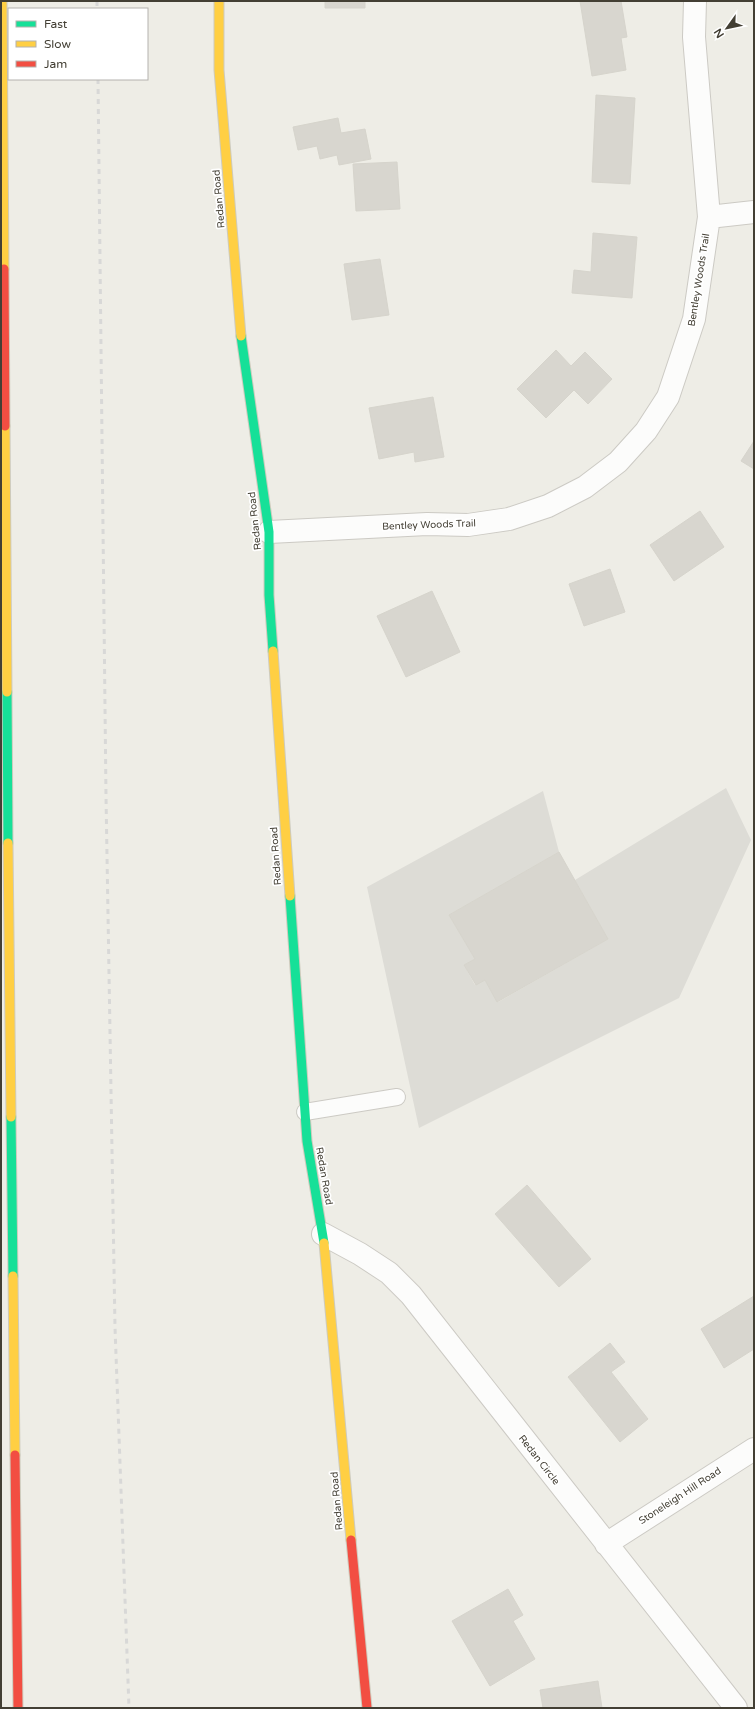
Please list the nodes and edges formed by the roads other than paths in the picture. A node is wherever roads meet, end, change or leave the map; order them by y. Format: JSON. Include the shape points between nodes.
{"nodes":[{"id":1,"x":2,"y":1,"type":"edge"},
{"id":2,"x":219,"y":1,"type":"edge"},
{"id":3,"x":695,"y":1,"type":"edge"},
{"id":4,"x":754,"y":212,"type":"edge"},
{"id":5,"x":709,"y":217,"type":"junction"},
{"id":6,"x":269,"y":532,"type":"junction"},
{"id":7,"x":397,"y":1097,"type":"dead end"},
{"id":8,"x":305,"y":1112,"type":"junction"},
{"id":9,"x":323,"y":1234,"type":"junction"},
{"id":10,"x":754,"y":1449,"type":"edge"},
{"id":11,"x":606,"y":1544,"type":"junction"},
{"id":12,"x":18,"y":1708,"type":"edge"},
{"id":13,"x":368,"y":1708,"type":"edge"},
{"id":14,"x":736,"y":1708,"type":"edge"}],
"edges":[{"from":1,"to":12,"type":"main road","via":[[8,859]]},
{"from":2,"to":6,"type":"main road","name":"Redan Road","via":[[219,70],[242,351]]},
{"from":3,"to":5,"type":"street","name":"Bentley Woods Trail","via":[[694,37]]},
{"from":4,"to":5,"type":"street"},
{"from":5,"to":6,"type":"street","name":"Bentley Woods Trail","via":[[694,319],[668,397],[646,431],[618,462],[585,487],[548,506],[509,519],[468,525],[427,524]]},
{"from":6,"to":8,"type":"main road","name":"Redan Road","via":[[269,595]]},
{"from":7,"to":8,"type":"lane"},
{"from":8,"to":9,"type":"main road","name":"Redan Road","via":[[307,1141]]},
{"from":9,"to":11,"type":"street","name":"Redan Circle","via":[[388,1273],[411,1295]]},
{"from":9,"to":13,"type":"main road","name":"Redan Road"},
{"from":10,"to":11,"type":"street","name":"Stoneleigh Hill Road"},
{"from":11,"to":14,"type":"street","name":"Redan Circle"}]}
